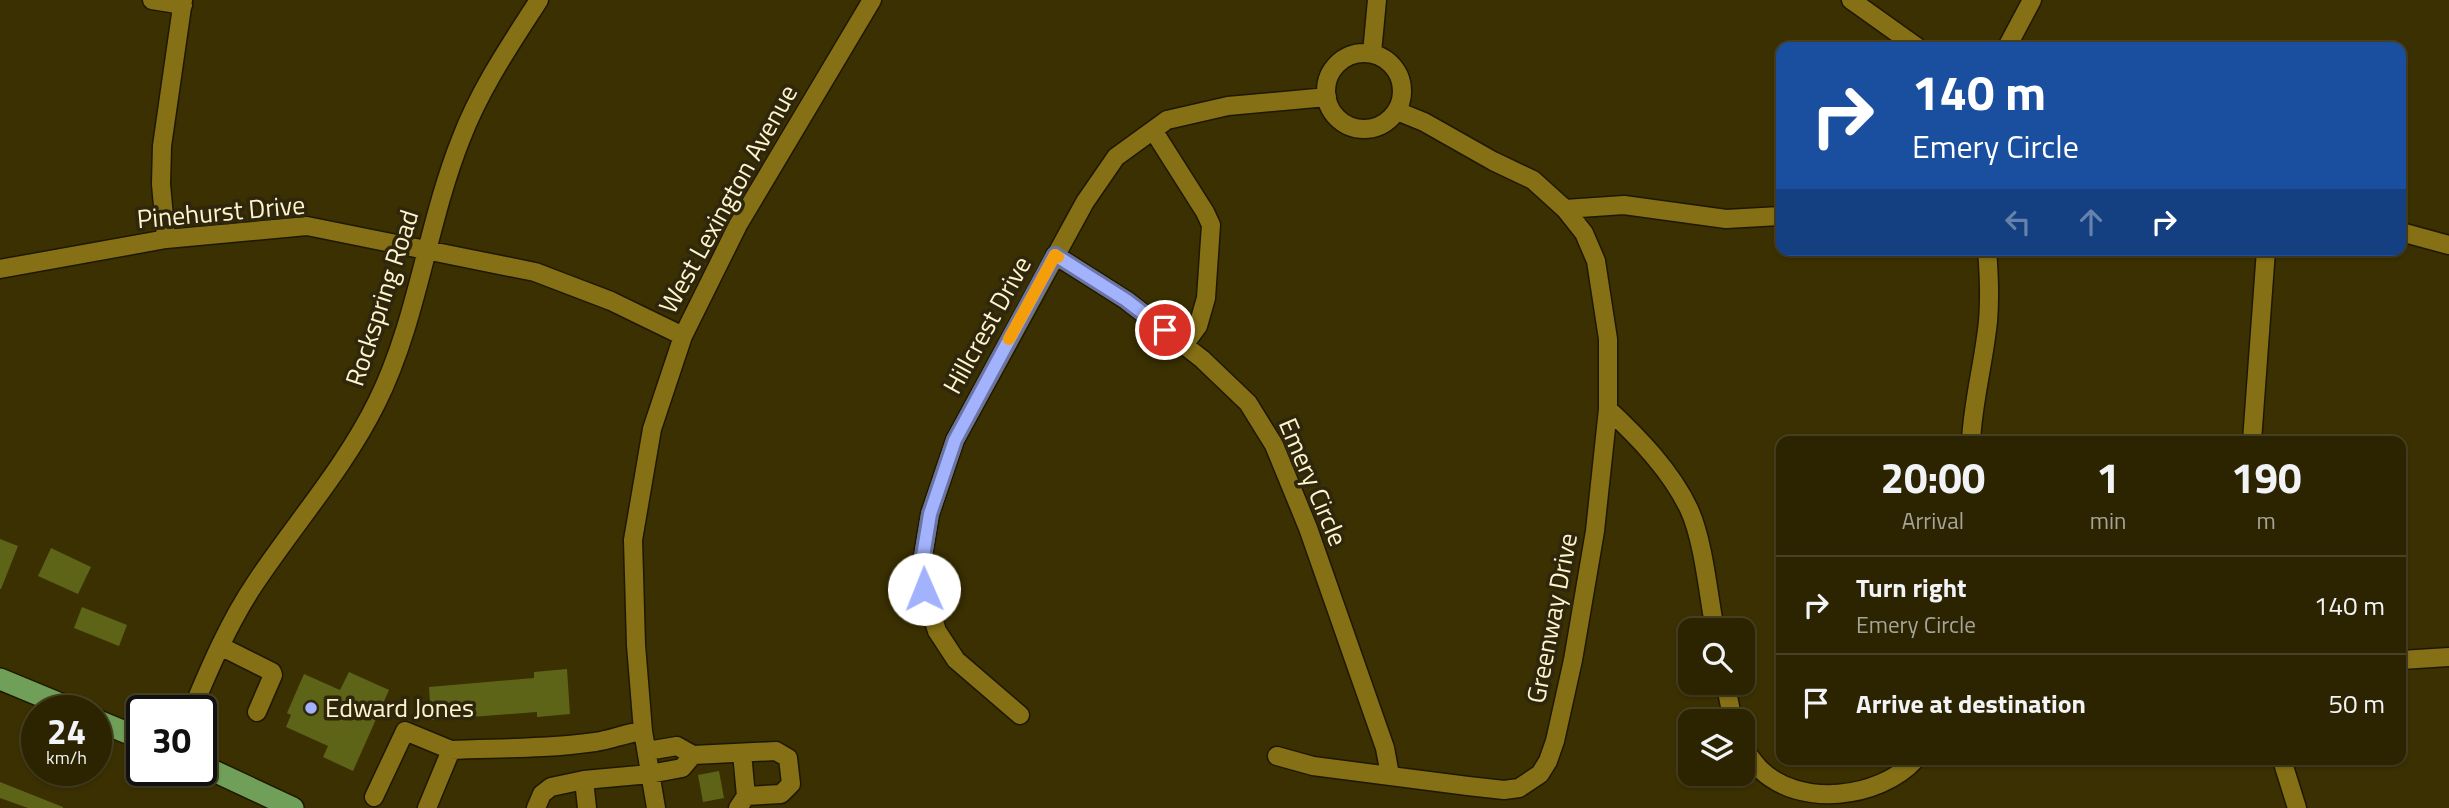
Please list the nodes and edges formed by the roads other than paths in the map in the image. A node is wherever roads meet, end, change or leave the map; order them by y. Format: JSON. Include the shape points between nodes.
{"nodes":[{"id":1,"x":152,"y":0,"type":"edge"},
{"id":2,"x":539,"y":0,"type":"edge"},
{"id":3,"x":872,"y":0,"type":"edge"},
{"id":4,"x":1377,"y":0,"type":"edge"},
{"id":5,"x":1851,"y":0,"type":"edge"},
{"id":6,"x":2032,"y":0,"type":"edge"},
{"id":7,"x":183,"y":2,"type":"edge"},
{"id":8,"x":1910,"y":42,"type":"edge"},
{"id":9,"x":2010,"y":42,"type":"edge"},
{"id":10,"x":1372,"y":53,"type":"junction"},
{"id":11,"x":1326,"y":97,"type":"junction"},
{"id":12,"x":1397,"y":111,"type":"junction"},
{"id":13,"x":1153,"y":130,"type":"junction"},
{"id":14,"x":1565,"y":209,"type":"junction"},
{"id":15,"x":1776,"y":216,"type":"edge"},
{"id":16,"x":2406,"y":233,"type":"edge"},
{"id":17,"x":166,"y":239,"type":"junction"},
{"id":18,"x":2449,"y":245,"type":"edge"},
{"id":19,"x":427,"y":250,"type":"junction"},
{"id":20,"x":1055,"y":255,"type":"junction"},
{"id":21,"x":1987,"y":256,"type":"edge"},
{"id":22,"x":2266,"y":256,"type":"edge"},
{"id":23,"x":0,"y":269,"type":"edge"},
{"id":24,"x":683,"y":336,"type":"junction"},
{"id":25,"x":1184,"y":345,"type":"junction"},
{"id":26,"x":1608,"y":409,"type":"junction"},
{"id":27,"x":1971,"y":436,"type":"edge"},
{"id":28,"x":2252,"y":436,"type":"edge"},
{"id":29,"x":1713,"y":618,"type":"edge"},
{"id":30,"x":220,"y":646,"type":"junction"},
{"id":31,"x":2449,"y":657,"type":"edge"},
{"id":32,"x":2406,"y":660,"type":"edge"},
{"id":33,"x":0,"y":679,"type":"edge"},
{"id":34,"x":39,"y":695,"type":"edge"},
{"id":35,"x":199,"y":695,"type":"edge"},
{"id":36,"x":257,"y":712,"type":"dead end"},
{"id":37,"x":1020,"y":715,"type":"dead end"},
{"id":38,"x":643,"y":731,"type":"junction"},
{"id":39,"x":451,"y":750,"type":"junction"},
{"id":40,"x":647,"y":751,"type":"junction"},
{"id":41,"x":742,"y":753,"type":"junction"},
{"id":42,"x":693,"y":755,"type":"junction"},
{"id":43,"x":1277,"y":756,"type":"dead end"},
{"id":44,"x":1755,"y":762,"type":"edge"},
{"id":45,"x":1909,"y":765,"type":"edge"},
{"id":46,"x":2284,"y":765,"type":"edge"},
{"id":47,"x":217,"y":772,"type":"edge"},
{"id":48,"x":650,"y":774,"type":"junction"},
{"id":49,"x":1390,"y":775,"type":"junction"},
{"id":50,"x":584,"y":780,"type":"junction"},
{"id":51,"x":374,"y":797,"type":"dead end"},
{"id":52,"x":742,"y":802,"type":"edge"},
{"id":53,"x":430,"y":807,"type":"edge"},
{"id":54,"x":293,"y":808,"type":"edge"},
{"id":55,"x":536,"y":808,"type":"edge"},
{"id":56,"x":587,"y":808,"type":"edge"},
{"id":57,"x":656,"y":808,"type":"edge"},
{"id":58,"x":2297,"y":808,"type":"edge"}],
"edges":[{"from":1,"to":7,"type":"street"},
{"from":2,"to":19,"type":"street","name":"Rockspring Road","via":[[502,58],[460,139]]},
{"from":3,"to":24,"type":"street","name":"West Lexington Avenue","via":[[738,225]]},
{"from":4,"to":10,"type":"street"},
{"from":5,"to":8,"type":"street"},
{"from":6,"to":9,"type":"street"},
{"from":7,"to":17,"type":"street","via":[[162,146]]},
{"from":10,"to":11,"type":"street","via":[[1348,56],[1338,64],[1331,73]]},
{"from":10,"to":12,"type":"street","via":[[1393,65],[1399,76],[1403,87]]},
{"from":11,"to":12,"type":"street","via":[[1339,120],[1364,130],[1377,128]]},
{"from":11,"to":13,"type":"street","name":"Hillcrest Drive","via":[[1228,106],[1167,120]]},
{"from":12,"to":14,"type":"street","name":"Greenway Drive","via":[[1533,180]]},
{"from":13,"to":20,"type":"street","name":"Hillcrest Drive","via":[[1116,157]]},
{"from":13,"to":25,"type":"street","via":[[1211,225],[1202,316]]},
{"from":14,"to":15,"type":"street","via":[[1624,205],[1726,219]]},
{"from":14,"to":26,"type":"street","name":"Greenway Drive","via":[[1584,233],[1596,261],[1608,339]]},
{"from":16,"to":18,"type":"street"},
{"from":17,"to":19,"type":"street","name":"Pinehurst Drive","via":[[307,226]]},
{"from":17,"to":23,"type":"street","name":"Pinehurst Drive"},
{"from":19,"to":24,"type":"street","name":"Pinehurst Drive","via":[[535,272],[611,301]]},
{"from":19,"to":30,"type":"street","name":"Rockspring Road","via":[[378,400],[358,438],[254,584]]},
{"from":20,"to":25,"type":"street","name":"Emery Circle","via":[[1126,300]]},
{"from":20,"to":37,"type":"street","name":"Hillcrest Drive","via":[[955,440],[930,514],[923,556],[924,589],[937,631],[956,660]]},
{"from":21,"to":27,"type":"street","via":[[1988,323]]},
{"from":22,"to":28,"type":"street"},
{"from":24,"to":38,"type":"street","name":"West Lexington Avenue","via":[[652,429],[633,540]]},
{"from":25,"to":49,"type":"street","name":"Emery Circle","via":[[1248,403],[1274,445],[1308,528],[1385,748]]},
{"from":26,"to":29,"type":"street","via":[[1669,476],[1689,510]]},
{"from":26,"to":49,"type":"street","name":"Greenway Drive","via":[[1595,531],[1573,660],[1548,761],[1528,783],[1504,790]]},
{"from":30,"to":35,"type":"street","name":"Rockspring Road"},
{"from":30,"to":36,"type":"street","via":[[272,672]]},
{"from":31,"to":32,"type":"street"},
{"from":33,"to":34,"type":"main road"},
{"from":38,"to":39,"type":"street","via":[[597,742]]},
{"from":38,"to":40,"type":"street","name":"West Lexington Avenue"},
{"from":39,"to":51,"type":"street","via":[[405,730]]},
{"from":39,"to":53,"type":"street"},
{"from":40,"to":42,"type":"street","via":[[677,746]]},
{"from":40,"to":48,"type":"street","name":"West Lexington Avenue"},
{"from":41,"to":42,"type":"street"},
{"from":41,"to":52,"type":"street"},
{"from":41,"to":52,"type":"street","via":[[776,751],[788,758],[791,784],[781,794]]},
{"from":42,"to":48,"type":"street","via":[[682,768]]},
{"from":43,"to":49,"type":"street","name":"Greenway Drive","via":[[1313,766]]},
{"from":44,"to":45,"type":"street","via":[[1780,782],[1829,795],[1875,786]]},
{"from":46,"to":58,"type":"street"},
{"from":47,"to":54,"type":"main road"},
{"from":48,"to":50,"type":"street"},
{"from":48,"to":57,"type":"street","name":"West Lexington Avenue"},
{"from":50,"to":55,"type":"street","via":[[551,787]]},
{"from":50,"to":56,"type":"street"}]}
